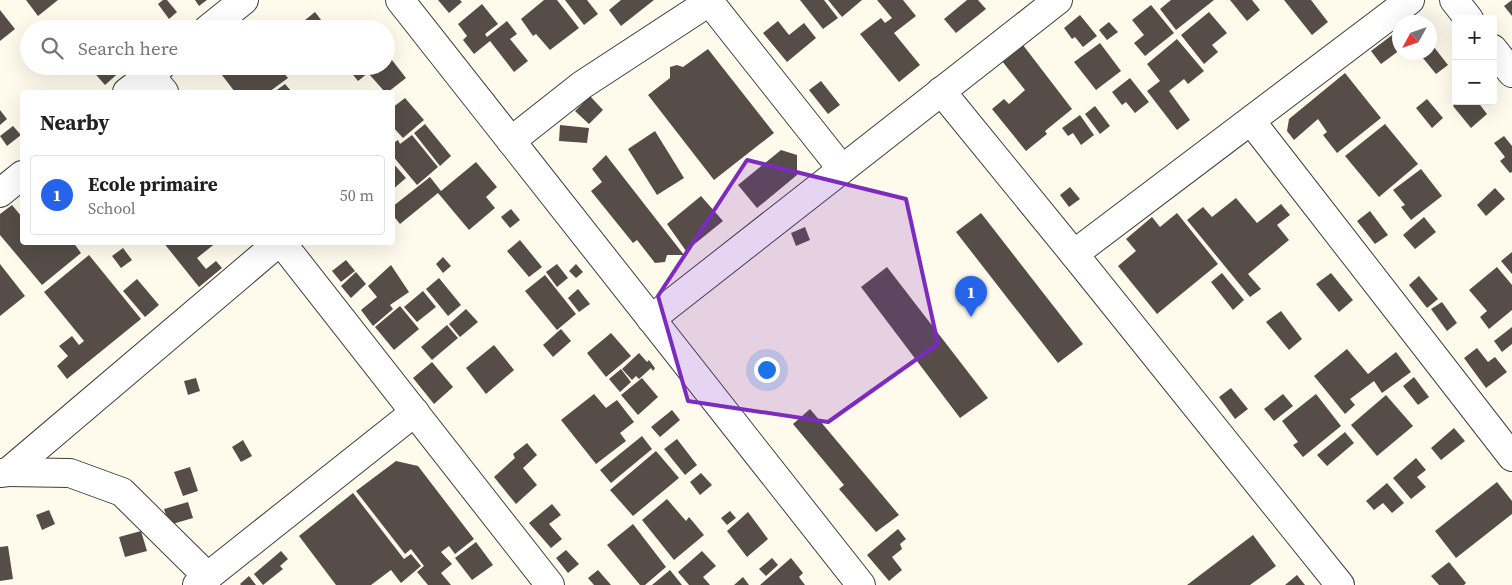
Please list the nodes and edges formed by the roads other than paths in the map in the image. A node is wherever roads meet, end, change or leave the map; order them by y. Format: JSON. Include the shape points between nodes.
{"nodes":[{"id":1,"x":244,"y":0,"type":"edge"},
{"id":2,"x":400,"y":0,"type":"edge"},
{"id":3,"x":1058,"y":0,"type":"edge"},
{"id":4,"x":1410,"y":0,"type":"edge"},
{"id":5,"x":1454,"y":0,"type":"edge"},
{"id":6,"x":710,"y":1,"type":"edge"},
{"id":7,"x":1466,"y":15,"type":"edge"},
{"id":8,"x":219,"y":20,"type":"edge"},
{"id":9,"x":1497,"y":55,"type":"edge"},
{"id":10,"x":1512,"y":73,"type":"edge"},
{"id":11,"x":158,"y":78,"type":"edge"},
{"id":12,"x":131,"y":90,"type":"edge"},
{"id":13,"x":941,"y":91,"type":"junction"},
{"id":14,"x":1251,"y":121,"type":"junction"},
{"id":15,"x":510,"y":141,"type":"junction"},
{"id":16,"x":842,"y":169,"type":"junction"},
{"id":17,"x":20,"y":177,"type":"edge"},
{"id":18,"x":0,"y":193,"type":"edge"},
{"id":19,"x":276,"y":245,"type":"edge"},
{"id":20,"x":282,"y":245,"type":"edge"},
{"id":21,"x":1074,"y":254,"type":"junction"},
{"id":22,"x":651,"y":319,"type":"junction"},
{"id":23,"x":415,"y":412,"type":"junction"},
{"id":24,"x":1508,"y":444,"type":"edge"},
{"id":25,"x":4,"y":473,"type":"edge"},
{"id":26,"x":203,"y":581,"type":"edge"},
{"id":27,"x":550,"y":585,"type":"edge"},
{"id":28,"x":861,"y":585,"type":"edge"},
{"id":29,"x":1340,"y":585,"type":"edge"}],
"edges":[{"from":1,"to":8,"type":"street"},
{"from":2,"to":15,"type":"street"},
{"from":3,"to":13,"type":"street"},
{"from":4,"to":14,"type":"street"},
{"from":5,"to":7,"type":"street"},
{"from":6,"to":15,"type":"street","via":[[582,84]]},
{"from":6,"to":16,"type":"street"},
{"from":9,"to":10,"type":"street"},
{"from":11,"to":12,"type":"street"},
{"from":13,"to":16,"type":"street"},
{"from":13,"to":21,"type":"street"},
{"from":14,"to":21,"type":"street"},
{"from":14,"to":24,"type":"street"},
{"from":15,"to":22,"type":"street"},
{"from":16,"to":22,"type":"street"},
{"from":17,"to":18,"type":"street"},
{"from":19,"to":25,"type":"street"},
{"from":20,"to":23,"type":"street"},
{"from":21,"to":29,"type":"street"},
{"from":22,"to":28,"type":"street"},
{"from":23,"to":26,"type":"street"},
{"from":23,"to":27,"type":"street"},
{"from":25,"to":26,"type":"street","via":[[70,473],[122,492]]}]}
